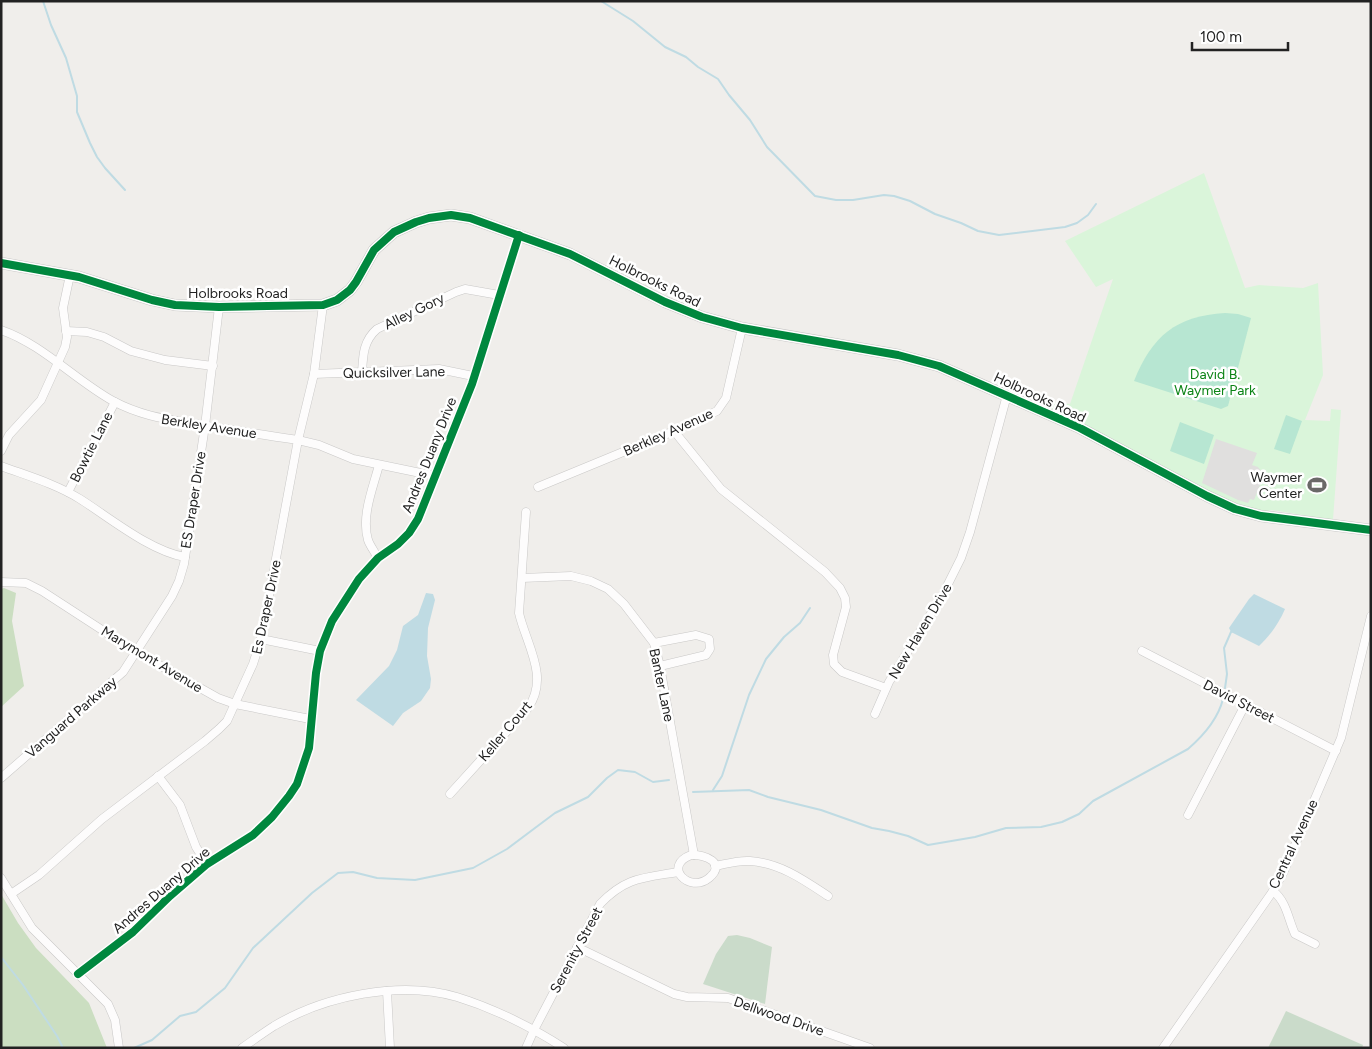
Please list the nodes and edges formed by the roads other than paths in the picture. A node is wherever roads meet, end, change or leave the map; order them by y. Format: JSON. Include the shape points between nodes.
{"nodes":[{"id":1,"x":519,"y":235,"type":"junction"},
{"id":2,"x":1,"y":264,"type":"edge"},
{"id":3,"x":70,"y":275,"type":"junction"},
{"id":4,"x":499,"y":295,"type":"junction"},
{"id":5,"x":323,"y":304,"type":"junction"},
{"id":6,"x":219,"y":307,"type":"junction"},
{"id":7,"x":742,"y":328,"type":"junction"},
{"id":8,"x":1,"y":330,"type":"edge"},
{"id":9,"x":66,"y":331,"type":"junction"},
{"id":10,"x":58,"y":362,"type":"junction"},
{"id":11,"x":213,"y":366,"type":"junction"},
{"id":12,"x":362,"y":373,"type":"junction"},
{"id":13,"x":314,"y":374,"type":"junction"},
{"id":14,"x":473,"y":376,"type":"junction"},
{"id":15,"x":1007,"y":395,"type":"junction"},
{"id":16,"x":114,"y":402,"type":"junction"},
{"id":17,"x":205,"y":426,"type":"junction"},
{"id":18,"x":674,"y":431,"type":"junction"},
{"id":19,"x":298,"y":440,"type":"junction"},
{"id":20,"x":1,"y":451,"type":"edge"},
{"id":21,"x":379,"y":465,"type":"junction"},
{"id":22,"x":1,"y":466,"type":"edge"},
{"id":23,"x":435,"y":476,"type":"junction"},
{"id":24,"x":538,"y":487,"type":"dead end"},
{"id":25,"x":68,"y":492,"type":"junction"},
{"id":26,"x":526,"y":512,"type":"dead end"},
{"id":27,"x":1371,"y":530,"type":"edge"},
{"id":28,"x":185,"y":557,"type":"junction"},
{"id":29,"x":378,"y":558,"type":"junction"},
{"id":30,"x":522,"y":578,"type":"junction"},
{"id":31,"x":1,"y":582,"type":"edge"},
{"id":32,"x":1371,"y":616,"type":"edge"},
{"id":33,"x":261,"y":639,"type":"junction"},
{"id":34,"x":654,"y":643,"type":"junction"},
{"id":35,"x":320,"y":651,"type":"junction"},
{"id":36,"x":1142,"y":651,"type":"dead end"},
{"id":37,"x":136,"y":652,"type":"junction"},
{"id":38,"x":660,"y":666,"type":"junction"},
{"id":39,"x":886,"y":688,"type":"junction"},
{"id":40,"x":235,"y":704,"type":"junction"},
{"id":41,"x":1245,"y":705,"type":"junction"},
{"id":42,"x":875,"y":714,"type":"dead end"},
{"id":43,"x":310,"y":719,"type":"junction"},
{"id":44,"x":1336,"y":751,"type":"junction"},
{"id":45,"x":158,"y":776,"type":"junction"},
{"id":46,"x":1,"y":778,"type":"edge"},
{"id":47,"x":450,"y":794,"type":"dead end"},
{"id":48,"x":1188,"y":815,"type":"dead end"},
{"id":49,"x":694,"y":855,"type":"junction"},
{"id":50,"x":207,"y":864,"type":"junction"},
{"id":51,"x":715,"y":866,"type":"junction"},
{"id":52,"x":678,"y":872,"type":"junction"},
{"id":53,"x":1,"y":878,"type":"edge"},
{"id":54,"x":1273,"y":891,"type":"junction"},
{"id":55,"x":12,"y":894,"type":"junction"},
{"id":56,"x":828,"y":896,"type":"dead end"},
{"id":57,"x":1315,"y":944,"type":"dead end"},
{"id":58,"x":577,"y":947,"type":"junction"},
{"id":59,"x":78,"y":974,"type":"junction"},
{"id":60,"x":387,"y":991,"type":"junction"},
{"id":61,"x":534,"y":1030,"type":"junction"},
{"id":62,"x":119,"y":1048,"type":"edge"},
{"id":63,"x":242,"y":1048,"type":"edge"},
{"id":64,"x":390,"y":1048,"type":"edge"},
{"id":65,"x":526,"y":1048,"type":"edge"},
{"id":66,"x":564,"y":1048,"type":"edge"},
{"id":67,"x":870,"y":1048,"type":"edge"},
{"id":68,"x":1163,"y":1048,"type":"edge"}],
"edges":[{"from":1,"to":4,"type":"street","name":"Andres Duany Drive"},
{"from":1,"to":5,"type":"street","name":"Holbrooks Road","via":[[459,216],[439,216],[416,222],[394,232],[382,242],[350,290],[337,300]]},
{"from":1,"to":7,"type":"street","name":"Holbrooks Road","via":[[585,261],[679,309]]},
{"from":2,"to":3,"type":"street","name":"Holbrooks Road"},
{"from":3,"to":6,"type":"street","name":"Holbrooks Road","via":[[163,302]]},
{"from":3,"to":9,"type":"street","via":[[63,308]]},
{"from":4,"to":12,"type":"street","name":"Alley Gory","via":[[465,289],[377,329],[366,344]]},
{"from":4,"to":14,"type":"street","name":"Andres Duany Drive"},
{"from":5,"to":6,"type":"street","name":"Holbrooks Road"},
{"from":5,"to":13,"type":"street","name":"Es Draper Drive"},
{"from":6,"to":11,"type":"street","name":"ES Draper Drive"},
{"from":7,"to":15,"type":"street","name":"Holbrooks Road","via":[[922,361]]},
{"from":7,"to":18,"type":"street","name":"Berkley Avenue","via":[[722,405],[711,415]]},
{"from":8,"to":10,"type":"street","name":"Berkley Avenue"},
{"from":9,"to":10,"type":"street","via":[[65,347]]},
{"from":9,"to":11,"type":"street","via":[[87,332],[131,351],[165,360]]},
{"from":10,"to":16,"type":"street","name":"Berkley Avenue"},
{"from":10,"to":20,"type":"street","via":[[41,400],[9,435]]},
{"from":11,"to":17,"type":"street","name":"ES Draper Drive"},
{"from":12,"to":13,"type":"street","name":"Quicksilver Lane"},
{"from":12,"to":14,"type":"street","name":"Quicksilver Lane","via":[[439,369]]},
{"from":13,"to":19,"type":"street","name":"Es Draper Drive"},
{"from":14,"to":23,"type":"street","name":"Andres Duany Drive"},
{"from":15,"to":27,"type":"street","name":"Holbrooks Road","via":[[1083,430],[1235,509],[1261,516]]},
{"from":15,"to":39,"type":"street","name":"New Haven Drive","via":[[961,558]]},
{"from":16,"to":17,"type":"street","name":"Berkley Avenue","via":[[143,415]]},
{"from":16,"to":25,"type":"street","name":"Bowtie Lane"},
{"from":17,"to":19,"type":"street","name":"Berkley Avenue"},
{"from":17,"to":28,"type":"street","name":"ES Draper Drive"},
{"from":18,"to":24,"type":"street","name":"Berkley Avenue"},
{"from":18,"to":39,"type":"street","name":"New Haven Drive","via":[[721,489],[825,572],[840,588],[846,607],[833,655],[834,664],[842,672]]},
{"from":19,"to":21,"type":"street","name":"Berkley Avenue"},
{"from":19,"to":33,"type":"street","name":"Es Draper Drive"},
{"from":21,"to":23,"type":"street","name":"Berkley Avenue"},
{"from":21,"to":29,"type":"street","via":[[366,524],[368,541]]},
{"from":22,"to":25,"type":"street"},
{"from":23,"to":29,"type":"street","name":"Andres Duany Drive","via":[[409,533]]},
{"from":25,"to":28,"type":"street","via":[[162,550]]},
{"from":26,"to":30,"type":"street","name":"Keller Court"},
{"from":28,"to":37,"type":"street","name":"ES Draper Drive","via":[[172,596]]},
{"from":29,"to":35,"type":"street","name":"Andres Duany Drive","via":[[344,601]]},
{"from":30,"to":34,"type":"street","name":"Banter Lane","via":[[572,576],[608,589]]},
{"from":30,"to":47,"type":"street","name":"Keller Court","via":[[519,612],[537,667],[538,683],[532,703]]},
{"from":31,"to":37,"type":"street","name":"Marymont Avenue","via":[[26,584],[42,591]]},
{"from":32,"to":44,"type":"street","name":"Central Avenue"},
{"from":33,"to":35,"type":"street"},
{"from":33,"to":40,"type":"street","name":"Es Draper Drive"},
{"from":34,"to":38,"type":"street","name":"Banter Lane"},
{"from":34,"to":38,"type":"street","via":[[696,635],[709,638],[710,649],[706,655]]},
{"from":35,"to":43,"type":"street","name":"Andres Duany Drive"},
{"from":36,"to":41,"type":"street","name":"David Street"},
{"from":37,"to":40,"type":"street","name":"Marymont Avenue","via":[[218,698]]},
{"from":37,"to":46,"type":"street","name":"Vanguard Parkway","via":[[123,672]]},
{"from":38,"to":49,"type":"street","name":"Banter Lane"},
{"from":39,"to":42,"type":"street"},
{"from":40,"to":43,"type":"street","name":"Marymont Avenue"},
{"from":40,"to":45,"type":"street","name":"Es Draper Drive","via":[[220,729]]},
{"from":41,"to":44,"type":"street","name":"David Street"},
{"from":41,"to":48,"type":"street"},
{"from":43,"to":50,"type":"street","name":"Andres Duany Drive","via":[[309,748],[300,778],[289,796],[252,835]]},
{"from":44,"to":54,"type":"street","name":"Central Avenue"},
{"from":45,"to":50,"type":"street","via":[[180,805],[196,848]]},
{"from":45,"to":55,"type":"street","name":"Es Draper Drive"},
{"from":49,"to":51,"type":"street","via":[[709,857]]},
{"from":49,"to":52,"type":"street","via":[[682,860]]},
{"from":50,"to":59,"type":"street","name":"Andres Duany Drive","via":[[133,932]]},
{"from":51,"to":52,"type":"street","via":[[713,874],[700,882],[688,882]]},
{"from":51,"to":56,"type":"street","via":[[749,861],[762,863],[797,875]]},
{"from":52,"to":58,"type":"street","name":"Serenity Street","via":[[636,879],[612,891],[600,904]]},
{"from":53,"to":55,"type":"street"},
{"from":54,"to":57,"type":"street","via":[[1286,908],[1296,934]]},
{"from":54,"to":68,"type":"street","name":"Central Avenue"},
{"from":55,"to":59,"type":"street","via":[[32,928]]},
{"from":58,"to":61,"type":"street","name":"Serenity Street"},
{"from":58,"to":67,"type":"street","name":"Dellwood Drive","via":[[674,994],[728,998]]},
{"from":59,"to":62,"type":"street","via":[[108,1004],[115,1020]]},
{"from":60,"to":61,"type":"street","via":[[429,992],[457,997]]},
{"from":60,"to":63,"type":"street","via":[[320,1005],[274,1026]]},
{"from":60,"to":64,"type":"street"},
{"from":61,"to":65,"type":"street","name":"Serenity Street"},
{"from":61,"to":66,"type":"street"}]}
